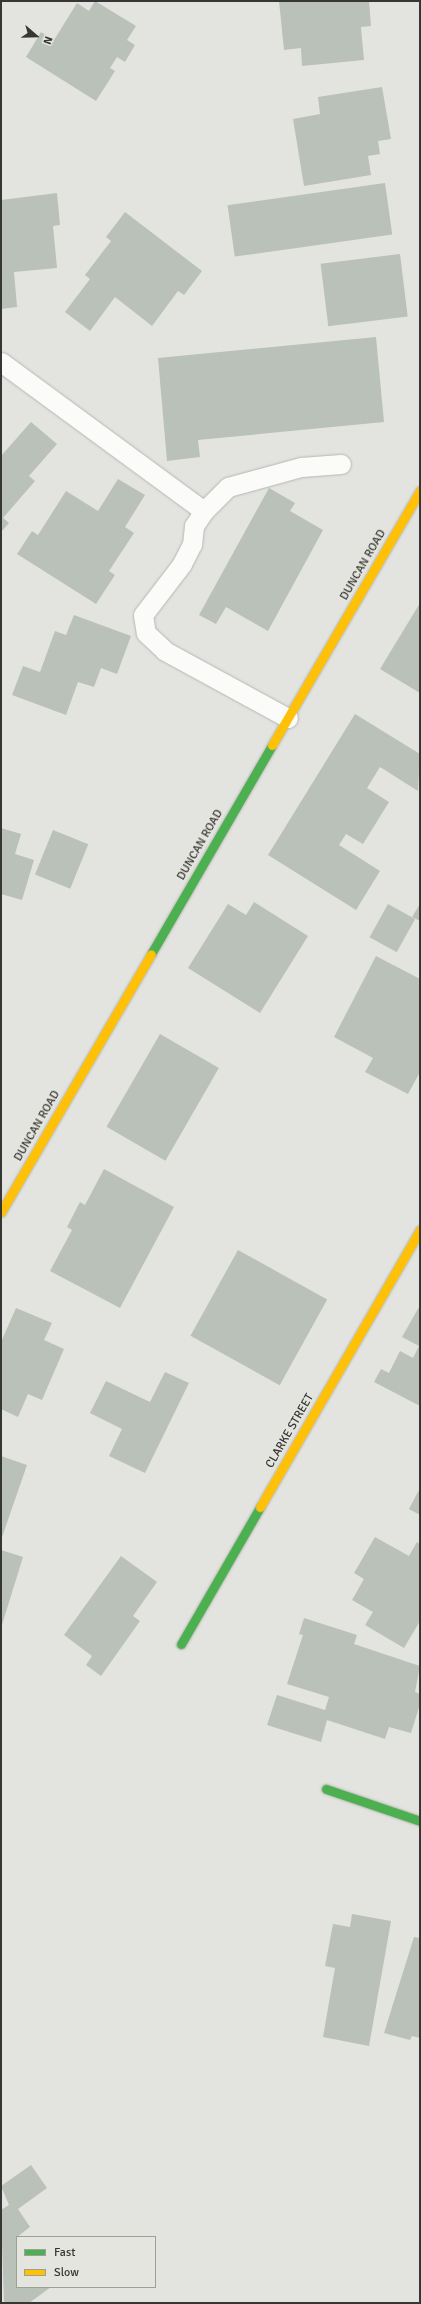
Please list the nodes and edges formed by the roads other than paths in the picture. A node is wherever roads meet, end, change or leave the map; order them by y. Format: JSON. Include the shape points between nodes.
{"nodes":[{"id":1,"x":1,"y":362,"type":"edge"},
{"id":2,"x":341,"y":464,"type":"dead end"},
{"id":3,"x":420,"y":491,"type":"edge"},
{"id":4,"x":204,"y":511,"type":"junction"},
{"id":5,"x":288,"y":718,"type":"junction"},
{"id":6,"x":1,"y":1212,"type":"edge"},
{"id":7,"x":420,"y":1230,"type":"edge"},
{"id":8,"x":181,"y":1644,"type":"dead end"},
{"id":9,"x":326,"y":1789,"type":"dead end"},
{"id":10,"x":420,"y":1821,"type":"edge"}],
"edges":[{"from":1,"to":4,"type":"lane"},
{"from":2,"to":4,"type":"lane","via":[[301,467],[228,487]]},
{"from":3,"to":5,"type":"main road","name":"DUNCAN ROAD"},
{"from":4,"to":5,"type":"lane","via":[[194,526],[192,544],[182,564],[144,615],[146,633],[165,651]]},
{"from":5,"to":6,"type":"main road","name":"DUNCAN ROAD"},
{"from":7,"to":8,"type":"main road","name":"CLARKE STREET"},
{"from":9,"to":10,"type":"main road"}]}
